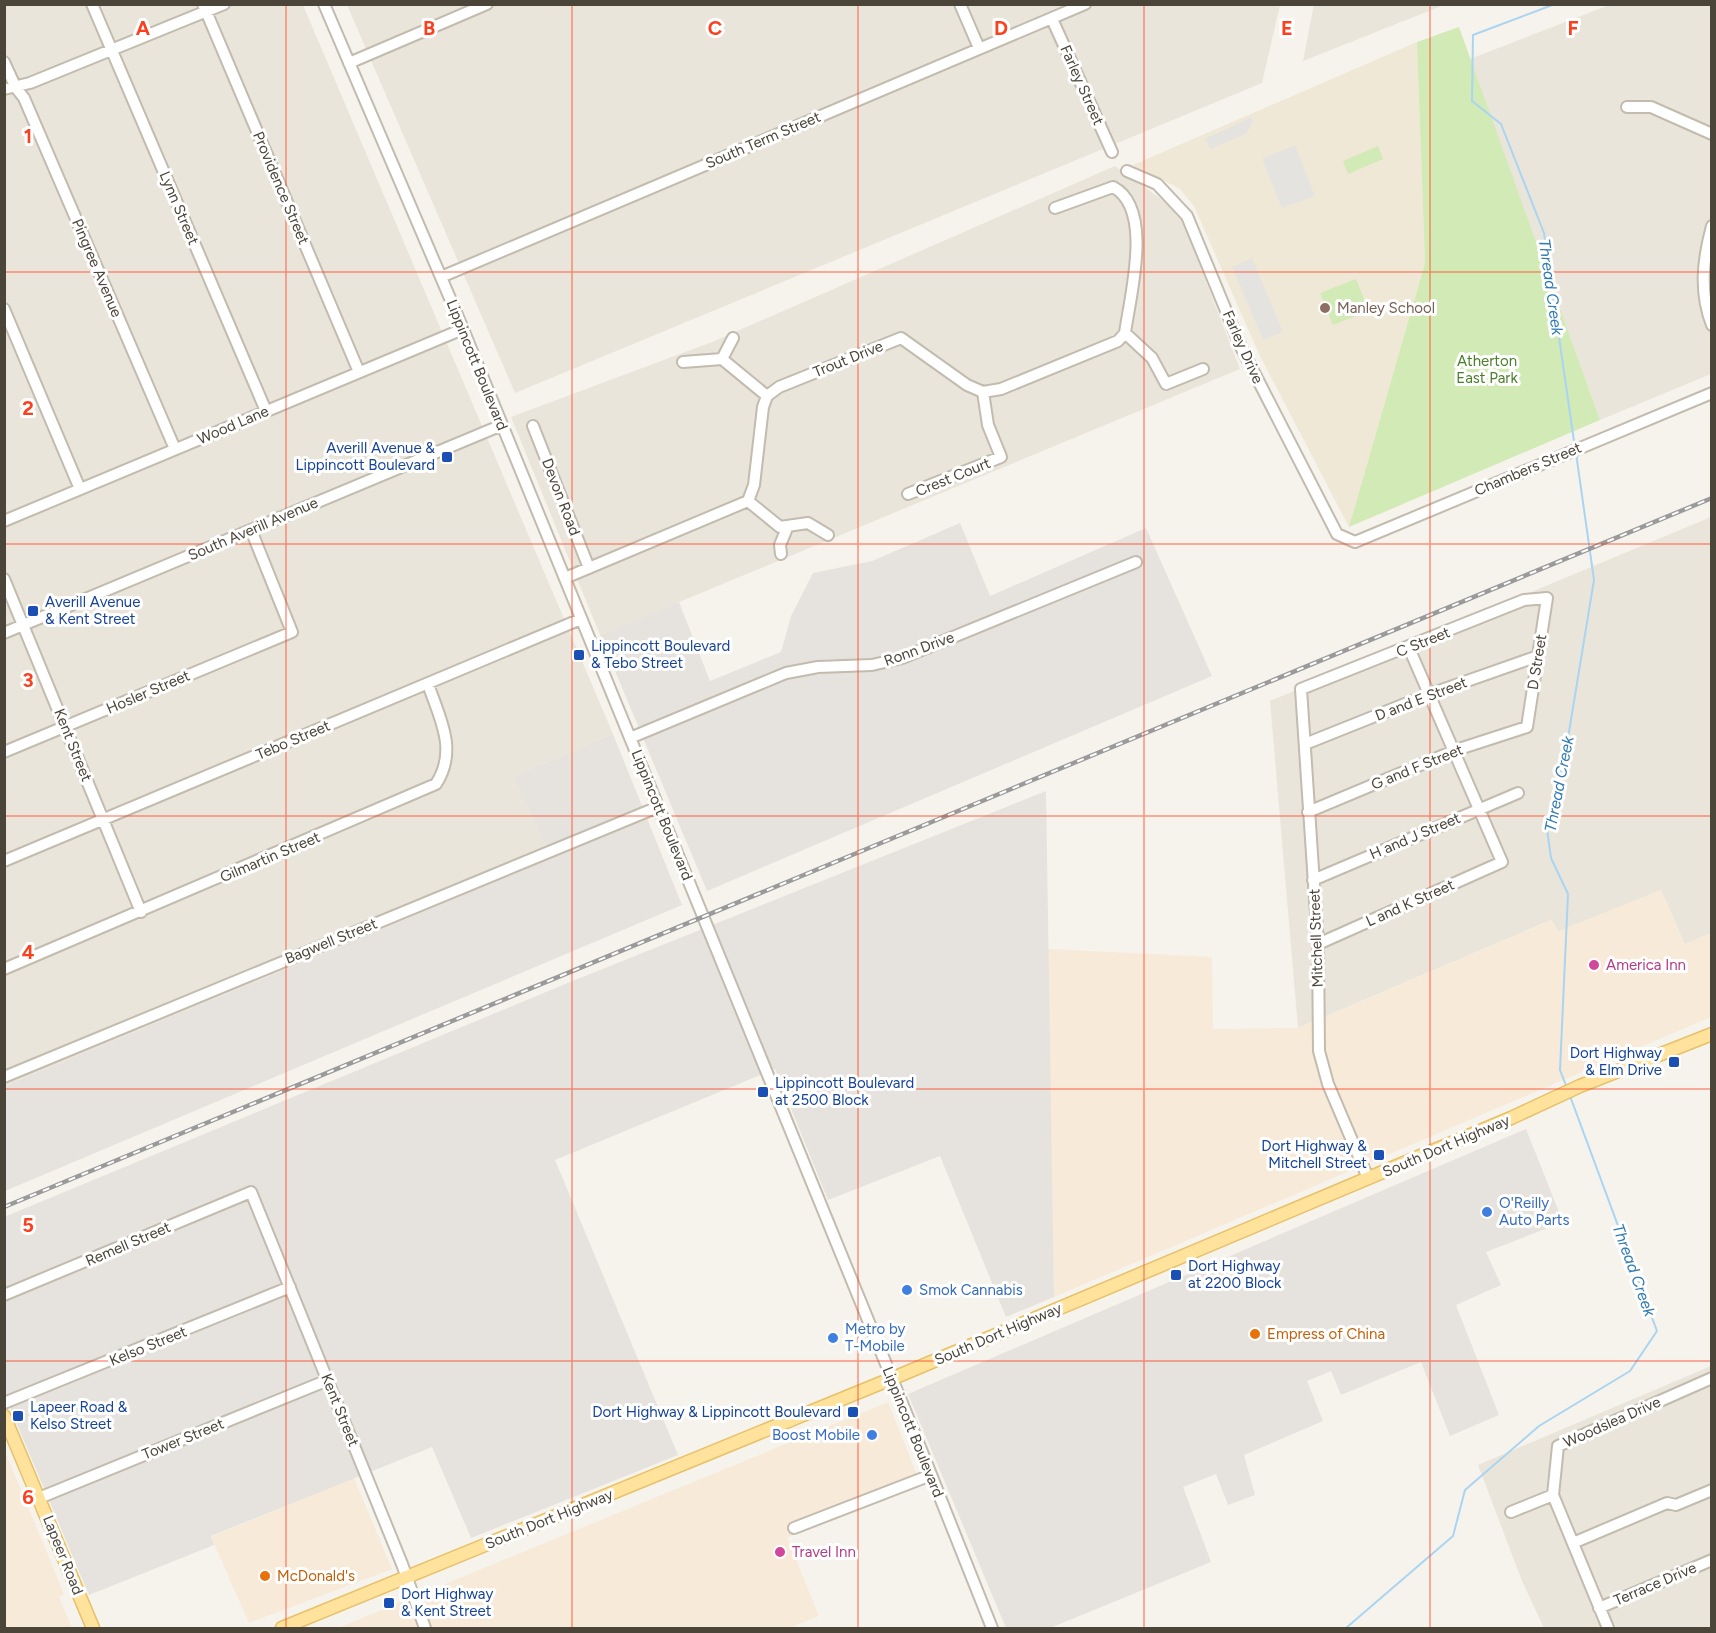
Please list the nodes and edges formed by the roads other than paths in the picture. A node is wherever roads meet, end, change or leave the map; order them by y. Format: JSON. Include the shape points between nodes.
{"nodes":[{"id":1,"x":92,"y":4,"type":"edge"},
{"id":2,"x":224,"y":4,"type":"edge"},
{"id":3,"x":324,"y":4,"type":"edge"},
{"id":4,"x":487,"y":4,"type":"edge"},
{"id":5,"x":960,"y":4,"type":"edge"},
{"id":6,"x":1085,"y":4,"type":"edge"},
{"id":7,"x":205,"y":8,"type":"edge"},
{"id":8,"x":1052,"y":19,"type":"junction"},
{"id":9,"x":979,"y":48,"type":"junction"},
{"id":10,"x":112,"y":51,"type":"junction"},
{"id":11,"x":4,"y":62,"type":"edge"},
{"id":12,"x":349,"y":63,"type":"junction"},
{"id":13,"x":10,"y":89,"type":"edge"},
{"id":14,"x":1627,"y":107,"type":"dead end"},
{"id":15,"x":1712,"y":134,"type":"edge"},
{"id":16,"x":1112,"y":152,"type":"dead end"},
{"id":17,"x":1127,"y":171,"type":"dead end"},
{"id":18,"x":1054,"y":208,"type":"dead end"},
{"id":19,"x":1712,"y":226,"type":"edge"},
{"id":20,"x":441,"y":277,"type":"junction"},
{"id":21,"x":4,"y":309,"type":"edge"},
{"id":22,"x":1712,"y":325,"type":"edge"},
{"id":23,"x":462,"y":329,"type":"junction"},
{"id":24,"x":1125,"y":333,"type":"junction"},
{"id":25,"x":733,"y":338,"type":"dead end"},
{"id":26,"x":722,"y":359,"type":"junction"},
{"id":27,"x":683,"y":362,"type":"dead end"},
{"id":28,"x":1203,"y":369,"type":"dead end"},
{"id":29,"x":359,"y":372,"type":"junction"},
{"id":30,"x":983,"y":392,"type":"junction"},
{"id":31,"x":1712,"y":393,"type":"edge"},
{"id":32,"x":767,"y":396,"type":"junction"},
{"id":33,"x":266,"y":411,"type":"junction"},
{"id":34,"x":502,"y":425,"type":"junction"},
{"id":35,"x":533,"y":426,"type":"dead end"},
{"id":36,"x":175,"y":449,"type":"junction"},
{"id":37,"x":80,"y":489,"type":"junction"},
{"id":38,"x":909,"y":494,"type":"dead end"},
{"id":39,"x":748,"y":501,"type":"junction"},
{"id":40,"x":4,"y":521,"type":"edge"},
{"id":41,"x":784,"y":527,"type":"junction"},
{"id":42,"x":251,"y":530,"type":"junction"},
{"id":43,"x":828,"y":535,"type":"dead end"},
{"id":44,"x":1345,"y":539,"type":"joint"},
{"id":45,"x":781,"y":554,"type":"dead end"},
{"id":46,"x":1136,"y":562,"type":"dead end"},
{"id":47,"x":589,"y":568,"type":"junction"},
{"id":48,"x":565,"y":578,"type":"junction"},
{"id":49,"x":4,"y":579,"type":"edge"},
{"id":50,"x":1547,"y":598,"type":"joint"},
{"id":51,"x":581,"y":619,"type":"junction"},
{"id":52,"x":24,"y":625,"type":"junction"},
{"id":53,"x":4,"y":633,"type":"edge"},
{"id":54,"x":1409,"y":648,"type":"junction"},
{"id":55,"x":1538,"y":656,"type":"junction"},
{"id":56,"x":428,"y":684,"type":"junction"},
{"id":57,"x":1301,"y":689,"type":"joint"},
{"id":58,"x":1430,"y":694,"type":"junction"},
{"id":59,"x":66,"y":726,"type":"junction"},
{"id":60,"x":1527,"y":727,"type":"joint"},
{"id":61,"x":630,"y":738,"type":"junction"},
{"id":62,"x":1305,"y":744,"type":"junction"},
{"id":63,"x":1456,"y":750,"type":"junction"},
{"id":64,"x":4,"y":752,"type":"edge"},
{"id":65,"x":1518,"y":794,"type":"dead end"},
{"id":66,"x":658,"y":807,"type":"junction"},
{"id":67,"x":1479,"y":808,"type":"junction"},
{"id":68,"x":1308,"y":812,"type":"junction"},
{"id":69,"x":103,"y":820,"type":"junction"},
{"id":70,"x":4,"y":861,"type":"edge"},
{"id":71,"x":1313,"y":880,"type":"junction"},
{"id":72,"x":141,"y":912,"type":"junction"},
{"id":73,"x":1318,"y":944,"type":"junction"},
{"id":74,"x":4,"y":969,"type":"edge"},
{"id":75,"x":1712,"y":1034,"type":"edge"},
{"id":76,"x":4,"y":1077,"type":"edge"},
{"id":77,"x":1368,"y":1178,"type":"junction"},
{"id":78,"x":251,"y":1192,"type":"joint"},
{"id":79,"x":291,"y":1287,"type":"junction"},
{"id":80,"x":4,"y":1295,"type":"edge"},
{"id":81,"x":1712,"y":1378,"type":"edge"},
{"id":82,"x":891,"y":1379,"type":"junction"},
{"id":83,"x":328,"y":1380,"type":"junction"},
{"id":84,"x":4,"y":1403,"type":"edge"},
{"id":85,"x":4,"y":1416,"type":"edge"},
{"id":86,"x":931,"y":1475,"type":"junction"},
{"id":87,"x":1712,"y":1490,"type":"edge"},
{"id":88,"x":1553,"y":1495,"type":"junction"},
{"id":89,"x":39,"y":1498,"type":"junction"},
{"id":90,"x":1511,"y":1512,"type":"dead end"},
{"id":91,"x":794,"y":1528,"type":"dead end"},
{"id":92,"x":1573,"y":1544,"type":"junction"},
{"id":93,"x":1712,"y":1560,"type":"edge"},
{"id":94,"x":406,"y":1578,"type":"junction"},
{"id":95,"x":1599,"y":1608,"type":"junction"},
{"id":96,"x":93,"y":1629,"type":"edge"},
{"id":97,"x":282,"y":1629,"type":"edge"},
{"id":98,"x":425,"y":1629,"type":"edge"},
{"id":99,"x":992,"y":1629,"type":"edge"},
{"id":100,"x":1608,"y":1629,"type":"edge"}],
"edges":[{"from":1,"to":10,"type":"street","name":"Lynn Street"},
{"from":2,"to":7,"type":"street"},
{"from":3,"to":12,"type":"street","name":"Lippincott Boulevard"},
{"from":4,"to":12,"type":"street"},
{"from":5,"to":9,"type":"street"},
{"from":6,"to":8,"type":"street","name":"South Term Street"},
{"from":7,"to":10,"type":"street"},
{"from":7,"to":29,"type":"street","name":"Providence Street"},
{"from":8,"to":9,"type":"street","name":"South Term Street"},
{"from":8,"to":16,"type":"street","name":"Farley Street"},
{"from":9,"to":20,"type":"street","name":"South Term Street"},
{"from":10,"to":13,"type":"street"},
{"from":10,"to":33,"type":"street","name":"Lynn Street"},
{"from":11,"to":13,"type":"street","name":"Pingree Avenue"},
{"from":12,"to":20,"type":"street","name":"Lippincott Boulevard"},
{"from":13,"to":36,"type":"street","name":"Pingree Avenue","via":[[24,98]]},
{"from":14,"to":15,"type":"street","via":[[1652,107]]},
{"from":17,"to":44,"type":"street","name":"Farley Drive","via":[[1156,184],[1187,216],[1241,348],[1337,534]]},
{"from":18,"to":24,"type":"street","via":[[1113,187],[1123,192],[1137,225]]},
{"from":19,"to":22,"type":"street","via":[[1702,283]]},
{"from":20,"to":23,"type":"street","name":"Lippincott Boulevard"},
{"from":21,"to":37,"type":"street"},
{"from":23,"to":29,"type":"street","name":"Wood Lane"},
{"from":23,"to":34,"type":"street","name":"Lippincott Boulevard"},
{"from":24,"to":28,"type":"street","via":[[1152,357],[1166,384]]},
{"from":24,"to":30,"type":"street","via":[[1118,340],[1001,389]]},
{"from":25,"to":26,"type":"street"},
{"from":26,"to":27,"type":"street"},
{"from":26,"to":32,"type":"street"},
{"from":29,"to":33,"type":"street","name":"Wood Lane"},
{"from":30,"to":32,"type":"street","name":"Trout Drive","via":[[966,385],[901,338],[779,387]]},
{"from":30,"to":38,"type":"street","name":"Crest Court","via":[[988,425],[1001,457]]},
{"from":31,"to":44,"type":"street","name":"Chambers Street","via":[[1356,542]]},
{"from":32,"to":39,"type":"street","via":[[762,407],[754,485]]},
{"from":33,"to":36,"type":"street","name":"Wood Lane"},
{"from":34,"to":42,"type":"street","name":"South Averill Avenue"},
{"from":34,"to":48,"type":"street","name":"Lippincott Boulevard"},
{"from":35,"to":47,"type":"street","name":"Devon Road"},
{"from":36,"to":37,"type":"street","name":"Wood Lane"},
{"from":37,"to":40,"type":"street","name":"Wood Lane"},
{"from":39,"to":41,"type":"street"},
{"from":39,"to":47,"type":"street"},
{"from":41,"to":43,"type":"street","via":[[808,523]]},
{"from":41,"to":45,"type":"street"},
{"from":42,"to":52,"type":"street","name":"South Averill Avenue"},
{"from":42,"to":59,"type":"street","name":"Hosler Street","via":[[292,632]]},
{"from":46,"to":61,"type":"street","name":"Ronn Drive","via":[[902,658],[872,665],[818,667],[786,673]]},
{"from":47,"to":48,"type":"street"},
{"from":48,"to":51,"type":"street","name":"Lippincott Boulevard"},
{"from":49,"to":52,"type":"street","name":"Kent Street"},
{"from":50,"to":54,"type":"street","name":"C Street","via":[[1524,600]]},
{"from":50,"to":55,"type":"street","name":"D Street"},
{"from":51,"to":56,"type":"street","name":"Tebo Street"},
{"from":51,"to":61,"type":"street","name":"Lippincott Boulevard"},
{"from":52,"to":53,"type":"street","name":"South Averill Avenue"},
{"from":52,"to":59,"type":"street","name":"Kent Street"},
{"from":54,"to":57,"type":"street","name":"C Street"},
{"from":54,"to":58,"type":"street"},
{"from":55,"to":58,"type":"street","name":"D and E Street"},
{"from":55,"to":60,"type":"street","name":"D Street"},
{"from":56,"to":69,"type":"street","name":"Tebo Street"},
{"from":56,"to":72,"type":"street","name":"Gilmartin Street","via":[[446,732],[448,751],[445,771],[436,784]]},
{"from":57,"to":62,"type":"street","name":"Mitchell Street"},
{"from":58,"to":62,"type":"street","name":"D and E Street"},
{"from":58,"to":63,"type":"street"},
{"from":59,"to":64,"type":"street","name":"Hosler Street"},
{"from":59,"to":69,"type":"street","name":"Kent Street"},
{"from":60,"to":63,"type":"street","name":"G and F Street"},
{"from":61,"to":66,"type":"street","name":"Lippincott Boulevard"},
{"from":62,"to":68,"type":"street","name":"Mitchell Street"},
{"from":63,"to":67,"type":"street"},
{"from":63,"to":68,"type":"street","name":"G and F Street"},
{"from":65,"to":67,"type":"street","name":"H and J Street"},
{"from":66,"to":76,"type":"street","name":"Bagwell Street"},
{"from":66,"to":82,"type":"street","name":"Lippincott Boulevard"},
{"from":67,"to":71,"type":"street","name":"H and J Street"},
{"from":67,"to":73,"type":"street","name":"L and K Street","via":[[1502,862]]},
{"from":68,"to":71,"type":"street","name":"Mitchell Street"},
{"from":69,"to":70,"type":"street","name":"Tebo Street"},
{"from":69,"to":72,"type":"street","name":"Kent Street"},
{"from":71,"to":73,"type":"street","name":"Mitchell Street"},
{"from":72,"to":74,"type":"street","name":"Gilmartin Street"},
{"from":73,"to":77,"type":"street","name":"Mitchell Street","via":[[1319,1051],[1328,1084]]},
{"from":75,"to":77,"type":"main road","name":"South Dort Highway","via":[[1580,1086]]},
{"from":77,"to":82,"type":"main road","name":"South Dort Highway"},
{"from":78,"to":79,"type":"street","name":"Kent Street"},
{"from":78,"to":80,"type":"street","name":"Remell Street"},
{"from":79,"to":83,"type":"street","name":"Kent Street"},
{"from":79,"to":84,"type":"street","name":"Kelso Street"},
{"from":81,"to":88,"type":"street","name":"Woodslea Drive","via":[[1558,1446]]},
{"from":82,"to":86,"type":"street","name":"Lippincott Boulevard"},
{"from":82,"to":94,"type":"main road","name":"South Dort Highway"},
{"from":83,"to":89,"type":"street","name":"Tower Street"},
{"from":83,"to":94,"type":"street","name":"Kent Street"},
{"from":85,"to":89,"type":"main road","name":"Lapeer Road"},
{"from":86,"to":91,"type":"street"},
{"from":86,"to":99,"type":"street","name":"Lippincott Boulevard"},
{"from":87,"to":92,"type":"street","via":[[1676,1505],[1667,1503]]},
{"from":88,"to":90,"type":"street"},
{"from":88,"to":92,"type":"street","name":"Woodslea Drive"},
{"from":89,"to":96,"type":"main road","name":"Lapeer Road"},
{"from":92,"to":95,"type":"street","name":"Woodslea Drive"},
{"from":93,"to":95,"type":"street","name":"Terrace Drive"},
{"from":94,"to":97,"type":"main road","name":"South Dort Highway"},
{"from":94,"to":98,"type":"street","name":"Kent Street"},
{"from":95,"to":100,"type":"street","name":"Woodslea Drive"}]}
